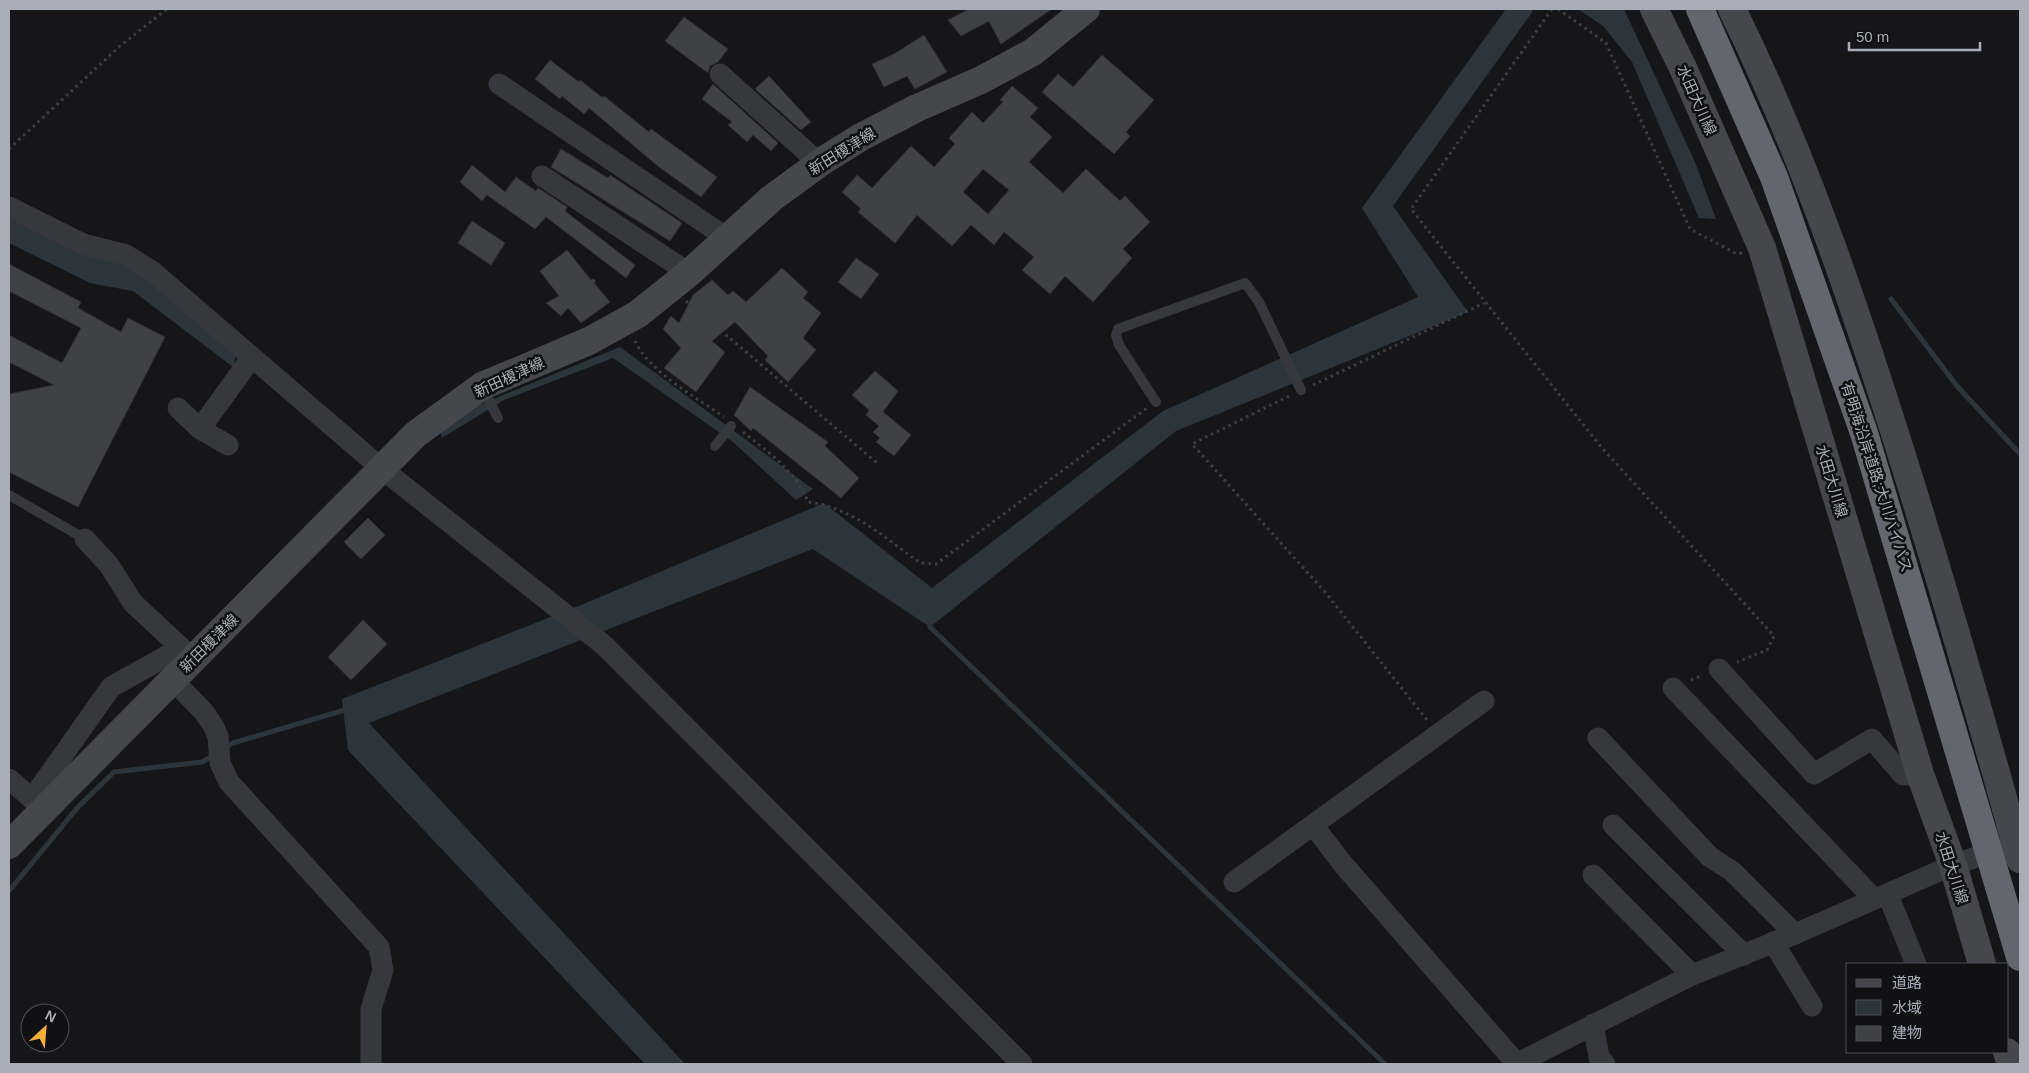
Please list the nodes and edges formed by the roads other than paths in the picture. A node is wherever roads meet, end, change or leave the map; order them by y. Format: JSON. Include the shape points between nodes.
{"nodes":[{"id":1,"x":1086,"y":9,"type":"edge"},
{"id":2,"x":1654,"y":9,"type":"edge"},
{"id":3,"x":1700,"y":9,"type":"edge"},
{"id":4,"x":1712,"y":9,"type":"edge"},
{"id":5,"x":1732,"y":9,"type":"edge"},
{"id":6,"x":720,"y":74,"type":"dead end"},
{"id":7,"x":499,"y":84,"type":"dead end"},
{"id":8,"x":819,"y":163,"type":"junction"},
{"id":9,"x":542,"y":176,"type":"dead end"},
{"id":10,"x":9,"y":207,"type":"edge"},
{"id":11,"x":727,"y":238,"type":"junction"},
{"id":12,"x":680,"y":280,"type":"junction"},
{"id":13,"x":252,"y":357,"type":"junction"},
{"id":14,"x":482,"y":386,"type":"junction"},
{"id":15,"x":1299,"y":386,"type":"road end"},
{"id":16,"x":1156,"y":402,"type":"road end"},
{"id":17,"x":178,"y":408,"type":"dead end"},
{"id":18,"x":498,"y":418,"type":"dead end"},
{"id":19,"x":733,"y":425,"type":"road end"},
{"id":20,"x":200,"y":429,"type":"junction"},
{"id":21,"x":228,"y":446,"type":"dead end"},
{"id":22,"x":715,"y":446,"type":"dead end"},
{"id":23,"x":381,"y":468,"type":"junction"},
{"id":24,"x":9,"y":495,"type":"edge"},
{"id":25,"x":85,"y":539,"type":"joint"},
{"id":26,"x":187,"y":654,"type":"junction"},
{"id":27,"x":1719,"y":669,"type":"road end"},
{"id":28,"x":173,"y":680,"type":"junction"},
{"id":29,"x":1673,"y":688,"type":"road end"},
{"id":30,"x":1484,"y":701,"type":"dead end"},
{"id":31,"x":1598,"y":738,"type":"dead end"},
{"id":32,"x":1920,"y":774,"type":"junction"},
{"id":33,"x":9,"y":779,"type":"edge"},
{"id":34,"x":39,"y":804,"type":"junction"},
{"id":35,"x":1313,"y":825,"type":"junction"},
{"id":36,"x":1613,"y":825,"type":"dead end"},
{"id":37,"x":9,"y":845,"type":"edge"},
{"id":38,"x":2019,"y":849,"type":"edge"},
{"id":39,"x":1953,"y":865,"type":"junction"},
{"id":40,"x":1593,"y":875,"type":"dead end"},
{"id":41,"x":1234,"y":882,"type":"dead end"},
{"id":42,"x":1881,"y":897,"type":"junction"},
{"id":43,"x":2020,"y":922,"type":"edge"},
{"id":44,"x":1795,"y":934,"type":"junction"},
{"id":45,"x":1773,"y":942,"type":"junction"},
{"id":46,"x":1744,"y":955,"type":"junction"},
{"id":47,"x":2020,"y":957,"type":"edge"},
{"id":48,"x":1915,"y":963,"type":"edge"},
{"id":49,"x":1982,"y":963,"type":"edge"},
{"id":50,"x":1692,"y":974,"type":"junction"},
{"id":51,"x":1812,"y":1006,"type":"dead end"},
{"id":52,"x":1593,"y":1024,"type":"junction"},
{"id":53,"x":371,"y":1064,"type":"edge"},
{"id":54,"x":1022,"y":1064,"type":"edge"},
{"id":55,"x":1517,"y":1064,"type":"edge"},
{"id":56,"x":1605,"y":1064,"type":"edge"}],
"edges":[{"from":1,"to":8,"type":"main road","name":"新田榎津線","via":[[1033,52],[869,133]]},
{"from":2,"to":32,"type":"main road","name":"水田大川線","via":[[1762,248]]},
{"from":3,"to":47,"type":"highway","name":"有明海沿岸道路;大川バイパス","bridge":true,"via":[[1774,177],[1864,433]]},
{"from":4,"to":43,"type":"highway","name":"有明海沿岸道路;大川バイパス","via":[[1783,173],[1871,420]]},
{"from":5,"to":38,"type":"main road","via":[[1818,206],[1867,342]]},
{"from":6,"to":8,"type":"street"},
{"from":7,"to":11,"type":"street"},
{"from":8,"to":11,"type":"main road","name":"新田榎津線","via":[[772,198]]},
{"from":9,"to":12,"type":"street"},
{"from":10,"to":13,"type":"street","via":[[83,244],[126,255]]},
{"from":11,"to":12,"type":"main road","name":"新田榎津線"},
{"from":12,"to":14,"type":"main road","name":"新田榎津線","via":[[638,314],[589,341]]},
{"from":13,"to":20,"type":"street"},
{"from":13,"to":23,"type":"street"},
{"from":14,"to":18,"type":"lane"},
{"from":14,"to":23,"type":"main road","name":"新田榎津線","via":[[416,434]]},
{"from":15,"to":16,"type":"lane","via":[[1258,302],[1245,283],[1118,329],[1119,344]]},
{"from":17,"to":20,"type":"street"},
{"from":19,"to":22,"type":"lane"},
{"from":20,"to":21,"type":"street"},
{"from":23,"to":26,"type":"main road","name":"新田榎津線"},
{"from":23,"to":54,"type":"street","via":[[595,638]]},
{"from":24,"to":25,"type":"lane"},
{"from":25,"to":26,"type":"street","via":[[108,565],[133,603]]},
{"from":26,"to":28,"type":"main road","name":"新田榎津線"},
{"from":26,"to":34,"type":"street","via":[[112,687]]},
{"from":27,"to":32,"type":"street","via":[[1814,774],[1872,739],[1903,775]]},
{"from":28,"to":34,"type":"main road","name":"新田榎津線"},
{"from":28,"to":53,"type":"street","via":[[204,712],[218,737],[220,763],[229,782],[379,947],[383,970],[371,1009]]},
{"from":29,"to":42,"type":"street"},
{"from":30,"to":35,"type":"street"},
{"from":31,"to":44,"type":"street","via":[[1710,857],[1732,870]]},
{"from":32,"to":39,"type":"main road","name":"水田大川線"},
{"from":33,"to":34,"type":"street"},
{"from":34,"to":37,"type":"main road","name":"新田榎津線"},
{"from":35,"to":41,"type":"street"},
{"from":35,"to":55,"type":"street","via":[[1342,863]]},
{"from":36,"to":46,"type":"street"},
{"from":38,"to":39,"type":"street"},
{"from":39,"to":42,"type":"street"},
{"from":39,"to":49,"type":"main road","name":"水田大川線"},
{"from":40,"to":50,"type":"street"},
{"from":42,"to":44,"type":"street"},
{"from":42,"to":48,"type":"street"},
{"from":44,"to":45,"type":"street"},
{"from":45,"to":46,"type":"street"},
{"from":45,"to":51,"type":"street"},
{"from":46,"to":50,"type":"street"},
{"from":50,"to":52,"type":"street"},
{"from":52,"to":55,"type":"street"},
{"from":52,"to":56,"type":"street","via":[[1600,1057]]}]}
